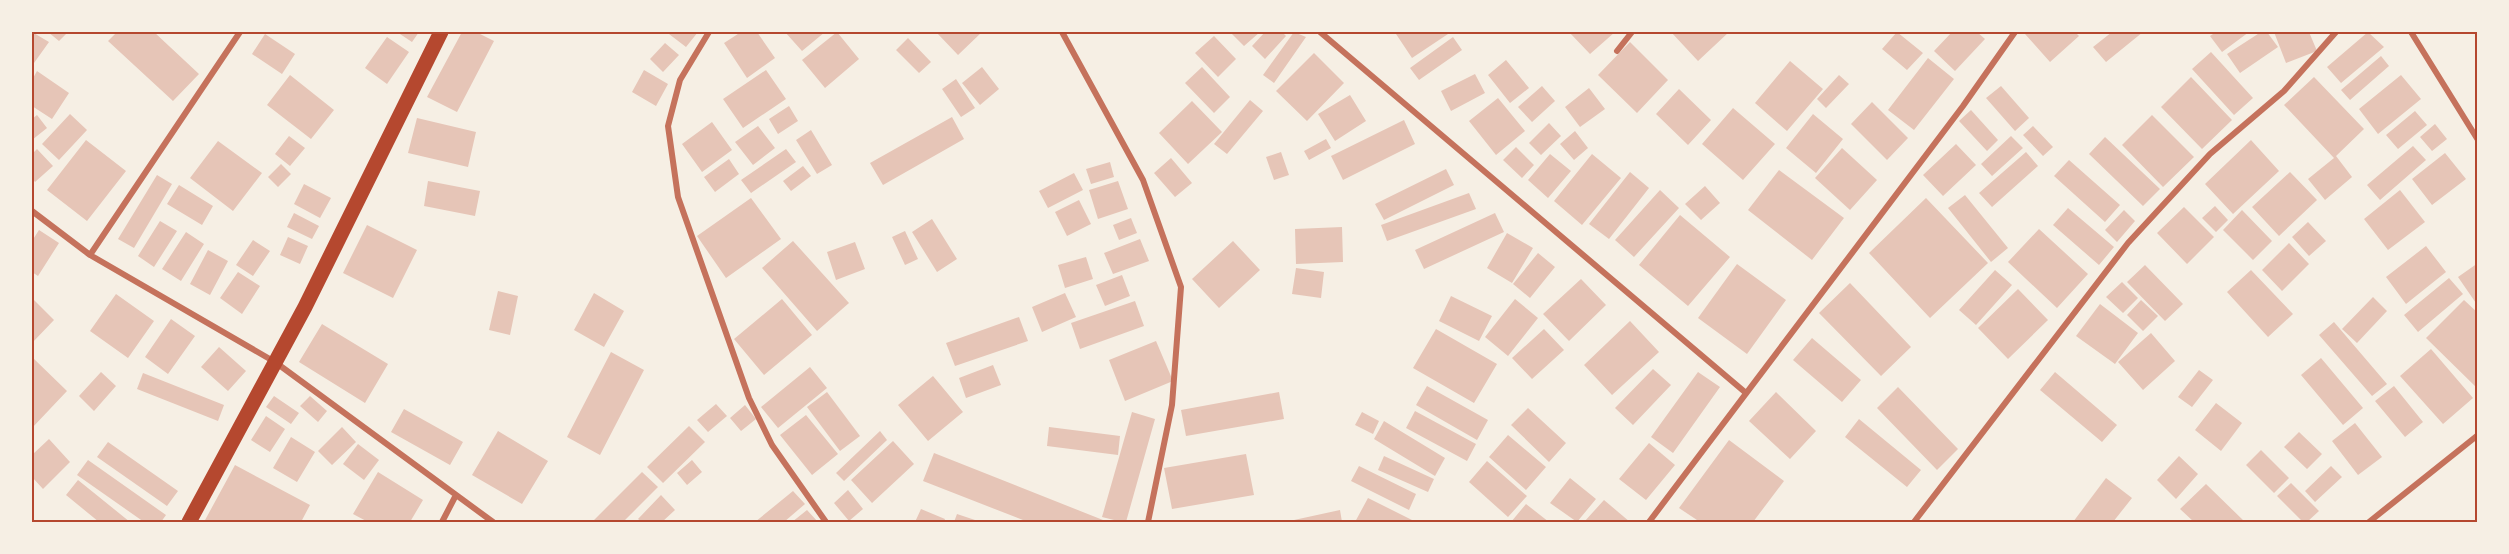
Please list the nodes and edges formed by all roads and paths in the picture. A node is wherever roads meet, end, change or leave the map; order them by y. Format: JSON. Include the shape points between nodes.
{"nodes":[{"id":1,"x":240,"y":32,"type":"edge"},
{"id":2,"x":441,"y":32,"type":"edge"},
{"id":3,"x":710,"y":32,"type":"edge"},
{"id":4,"x":1062,"y":32,"type":"edge"},
{"id":5,"x":1320,"y":32,"type":"edge"},
{"id":6,"x":1632,"y":32,"type":"edge"},
{"id":7,"x":2014,"y":32,"type":"edge"},
{"id":8,"x":2336,"y":32,"type":"edge"},
{"id":9,"x":2411,"y":32,"type":"edge"},
{"id":10,"x":1617,"y":51,"type":"dead end"},
{"id":11,"x":2478,"y":140,"type":"edge"},
{"id":12,"x":32,"y":211,"type":"edge"},
{"id":13,"x":90,"y":255,"type":"junction"},
{"id":14,"x":275,"y":362,"type":"junction"},
{"id":15,"x":1746,"y":393,"type":"junction"},
{"id":16,"x":2478,"y":435,"type":"edge"},
{"id":17,"x":456,"y":495,"type":"junction"},
{"id":18,"x":189,"y":522,"type":"edge"},
{"id":19,"x":442,"y":522,"type":"edge"},
{"id":20,"x":493,"y":522,"type":"edge"},
{"id":21,"x":826,"y":522,"type":"edge"},
{"id":22,"x":1148,"y":522,"type":"edge"},
{"id":23,"x":1649,"y":522,"type":"edge"},
{"id":24,"x":1914,"y":522,"type":"edge"},
{"id":25,"x":2369,"y":522,"type":"edge"}],
"edges":[{"from":1,"to":13,"type":"street"},
{"from":2,"to":14,"type":"main road"},
{"from":3,"to":21,"type":"street","via":[[680,80],[668,126],[678,196],[748,398],[772,445]]},
{"from":4,"to":22,"type":"street","via":[[1143,180],[1181,287],[1172,405]]},
{"from":5,"to":15,"type":"street"},
{"from":6,"to":10,"type":"street"},
{"from":7,"to":15,"type":"street"},
{"from":8,"to":24,"type":"street","via":[[2284,91],[2210,154],[2128,243]]},
{"from":9,"to":11,"type":"street"},
{"from":12,"to":13,"type":"street"},
{"from":13,"to":14,"type":"street"},
{"from":14,"to":17,"type":"street"},
{"from":14,"to":18,"type":"main road"},
{"from":15,"to":23,"type":"street"},
{"from":16,"to":25,"type":"street"},
{"from":17,"to":19,"type":"street"},
{"from":17,"to":20,"type":"street"}]}
